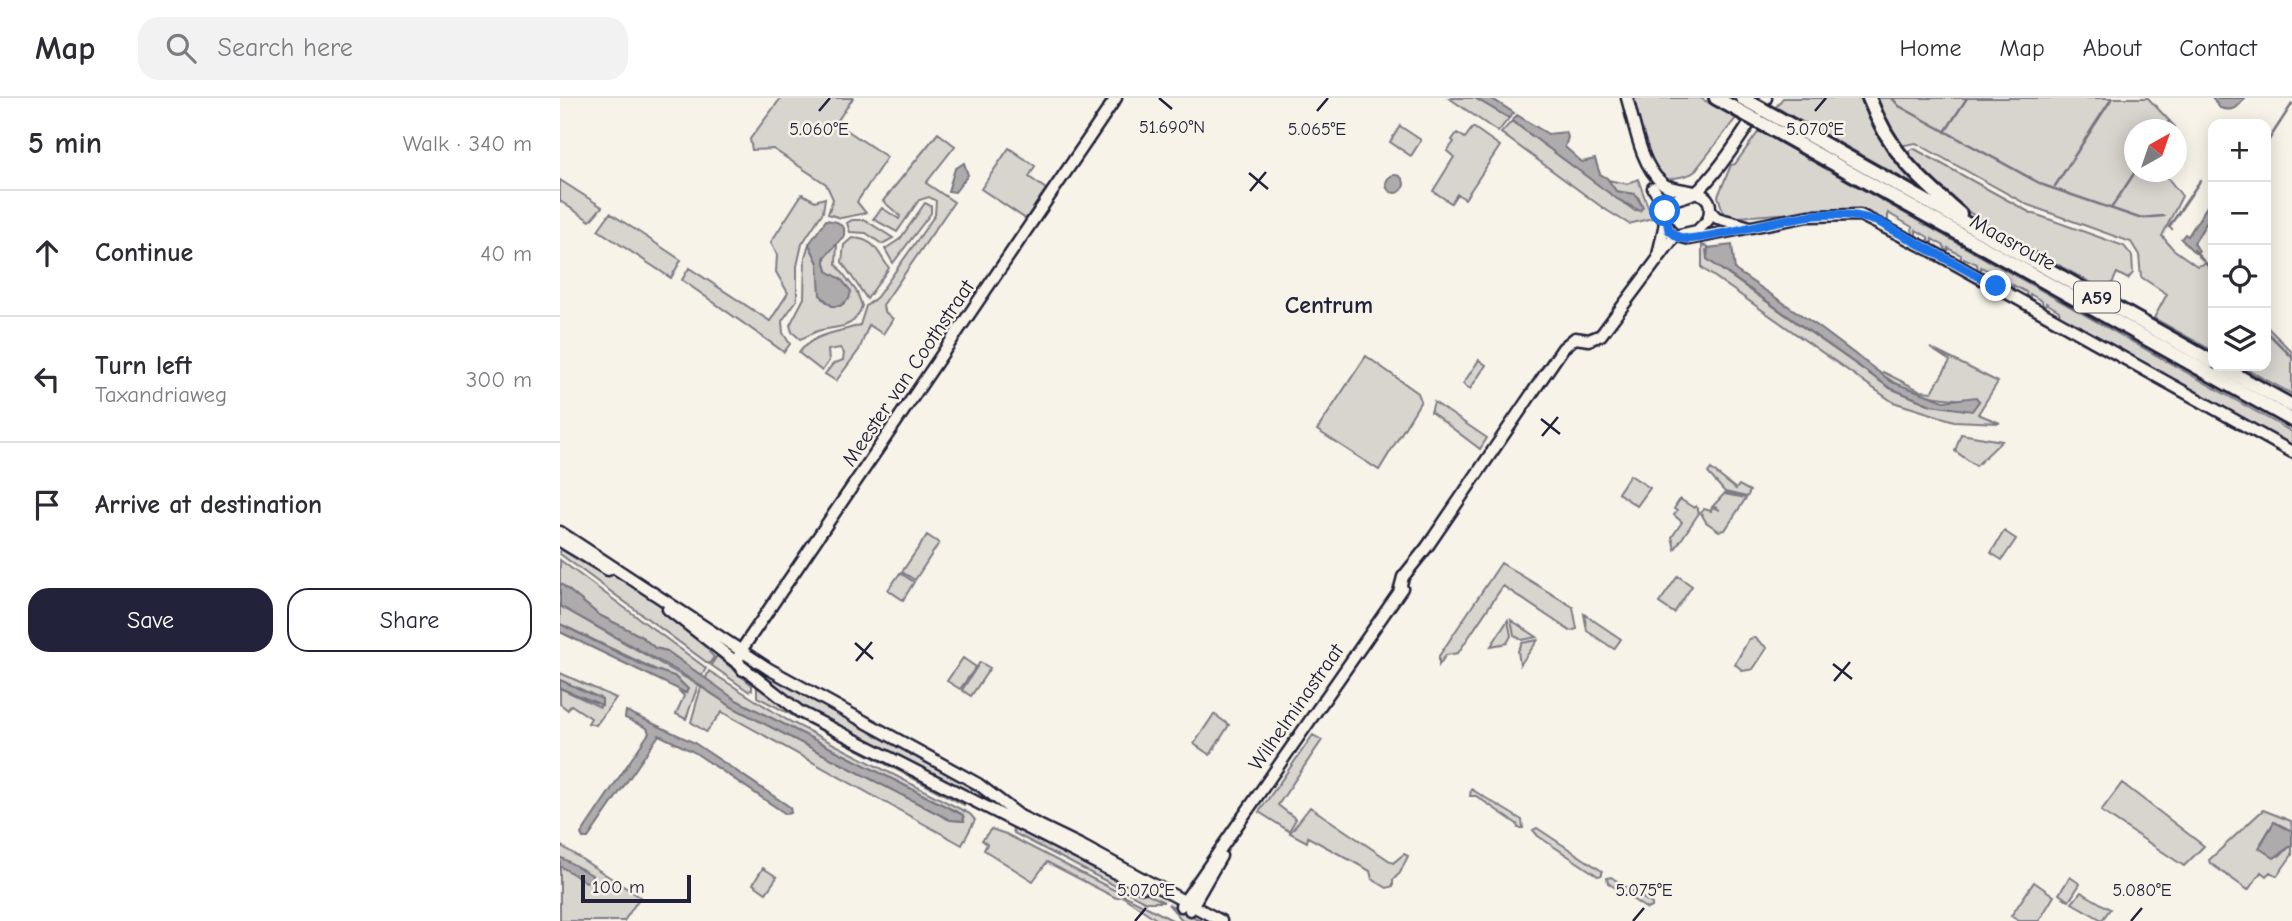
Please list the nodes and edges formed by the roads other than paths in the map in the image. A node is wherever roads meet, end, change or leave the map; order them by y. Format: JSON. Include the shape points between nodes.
{"nodes":[{"id":1,"x":1116,"y":98,"type":"edge"},
{"id":2,"x":1627,"y":98,"type":"edge"},
{"id":3,"x":1716,"y":98,"type":"edge"},
{"id":4,"x":1766,"y":98,"type":"edge"},
{"id":5,"x":1869,"y":98,"type":"edge"},
{"id":6,"x":1738,"y":103,"type":"edge"},
{"id":7,"x":1775,"y":123,"type":"junction"},
{"id":8,"x":1650,"y":169,"type":"junction"},
{"id":9,"x":1709,"y":178,"type":"junction"},
{"id":10,"x":1690,"y":191,"type":"junction"},
{"id":11,"x":1706,"y":199,"type":"junction"},
{"id":12,"x":1665,"y":215,"type":"junction"},
{"id":13,"x":1709,"y":216,"type":"junction"},
{"id":14,"x":1748,"y":226,"type":"junction"},
{"id":15,"x":1985,"y":234,"type":"junction"},
{"id":16,"x":1680,"y":236,"type":"junction"},
{"id":17,"x":1657,"y":259,"type":"junction"},
{"id":18,"x":2208,"y":359,"type":"edge"},
{"id":19,"x":2229,"y":371,"type":"edge"},
{"id":20,"x":2292,"y":406,"type":"edge"},
{"id":21,"x":2292,"y":420,"type":"edge"},
{"id":22,"x":2292,"y":452,"type":"edge"},
{"id":23,"x":560,"y":532,"type":"edge"},
{"id":24,"x":560,"y":541,"type":"edge"},
{"id":25,"x":668,"y":609,"type":"junction"},
{"id":26,"x":740,"y":652,"type":"junction"},
{"id":27,"x":743,"y":670,"type":"junction"},
{"id":28,"x":1187,"y":906,"type":"junction"},
{"id":29,"x":1207,"y":921,"type":"edge"},
{"id":30,"x":1221,"y":921,"type":"edge"}],
"edges":[{"from":1,"to":26,"type":"main road","name":"Meester van Coothstraat"},
{"from":2,"to":8,"type":"main road"},
{"from":3,"to":6,"type":"highway","name":"Maasroute","number":"A59"},
{"from":4,"to":9,"type":"main road"},
{"from":5,"to":15,"type":"highway","number":"A59","via":[[1884,133],[1906,165]]},
{"from":6,"to":7,"type":"highway","name":"Maasroute","number":"A59","bridge":true},
{"from":7,"to":15,"type":"highway","name":"Maasroute","number":"A59"},
{"from":7,"to":21,"type":"highway","name":"Maasroute","number":"A59"},
{"from":8,"to":10,"type":"main road","via":[[1665,186]]},
{"from":8,"to":12,"type":"main road"},
{"from":9,"to":10,"type":"main road"},
{"from":9,"to":11,"type":"main road"},
{"from":10,"to":11,"type":"main road"},
{"from":10,"to":12,"type":"main road","via":[[1677,197]]},
{"from":10,"to":13,"type":"main road"},
{"from":11,"to":13,"type":"main road"},
{"from":12,"to":16,"type":"main road"},
{"from":12,"to":16,"type":"main road"},
{"from":12,"to":17,"type":"main road"},
{"from":13,"to":14,"type":"main road"},
{"from":13,"to":16,"type":"main road","via":[[1699,230]]},
{"from":14,"to":16,"type":"main road"},
{"from":14,"to":22,"type":"main road","via":[[1834,213],[1879,222]]},
{"from":15,"to":18,"type":"highway","name":"Maasroute","number":"A59"},
{"from":16,"to":17,"type":"main road"},
{"from":17,"to":28,"type":"main road","name":"Wilhelminastraat","via":[[1604,332],[1589,340],[1575,338],[1563,348],[1404,577],[1399,592]]},
{"from":19,"to":20,"type":"highway"},
{"from":23,"to":26,"type":"main road"},
{"from":24,"to":25,"type":"main road"},
{"from":25,"to":26,"type":"main road","via":[[733,654]]},
{"from":25,"to":27,"type":"main road"},
{"from":26,"to":27,"type":"main road"},
{"from":26,"to":28,"type":"main road","via":[[968,778],[1020,816]]},
{"from":27,"to":28,"type":"main road","via":[[800,712]]},
{"from":28,"to":29,"type":"main road"},
{"from":28,"to":30,"type":"main road"}]}
